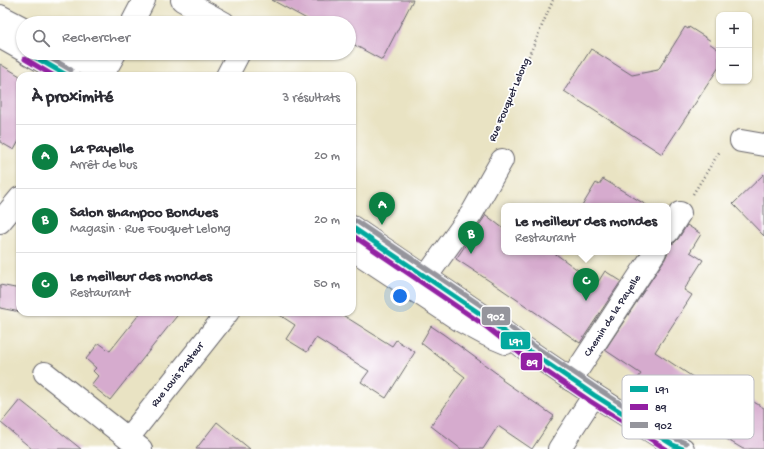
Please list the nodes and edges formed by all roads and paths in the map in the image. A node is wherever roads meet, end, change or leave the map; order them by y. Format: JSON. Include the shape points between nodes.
{"nodes":[{"id":1,"x":144,"y":0,"type":"edge"},
{"id":2,"x":182,"y":0,"type":"edge"},
{"id":3,"x":553,"y":0,"type":"edge"},
{"id":4,"x":0,"y":16,"type":"edge"},
{"id":5,"x":136,"y":16,"type":"edge"},
{"id":6,"x":211,"y":16,"type":"edge"},
{"id":7,"x":16,"y":24,"type":"edge"},
{"id":8,"x":0,"y":37,"type":"edge"},
{"id":9,"x":16,"y":46,"type":"edge"},
{"id":10,"x":40,"y":60,"type":"edge"},
{"id":11,"x":78,"y":60,"type":"edge"},
{"id":12,"x":112,"y":60,"type":"edge"},
{"id":13,"x":235,"y":60,"type":"edge"},
{"id":14,"x":61,"y":72,"type":"edge"},
{"id":15,"x":99,"y":72,"type":"edge"},
{"id":16,"x":106,"y":72,"type":"edge"},
{"id":17,"x":229,"y":72,"type":"edge"},
{"id":18,"x":741,"y":141,"type":"joint"},
{"id":19,"x":764,"y":145,"type":"edge"},
{"id":20,"x":502,"y":160,"type":"joint"},
{"id":21,"x":16,"y":203,"type":"edge"},
{"id":22,"x":680,"y":214,"type":"joint"},
{"id":23,"x":0,"y":222,"type":"edge"},
{"id":24,"x":671,"y":228,"type":"edge"},
{"id":25,"x":356,"y":230,"type":"edge"},
{"id":26,"x":356,"y":251,"type":"edge"},
{"id":27,"x":653,"y":255,"type":"edge"},
{"id":28,"x":421,"y":284,"type":"junction"},
{"id":29,"x":225,"y":316,"type":"edge"},
{"id":30,"x":45,"y":373,"type":"dead end"},
{"id":31,"x":571,"y":380,"type":"junction"},
{"id":32,"x":594,"y":395,"type":"junction"},
{"id":33,"x":622,"y":413,"type":"edge"},
{"id":34,"x":664,"y":439,"type":"edge"},
{"id":35,"x":135,"y":444,"type":"edge"},
{"id":36,"x":678,"y":448,"type":"edge"},
{"id":37,"x":559,"y":449,"type":"edge"}],
"edges":[{"from":1,"to":5,"type":"main road"},
{"from":2,"to":6,"type":"main road"},
{"from":3,"to":20,"type":"path","name":"Rue Fouquet Lelong","via":[[488,151]]},
{"from":4,"to":7,"type":"main road"},
{"from":8,"to":9,"type":"main road"},
{"from":10,"to":14,"type":"main road"},
{"from":11,"to":15,"type":"main road"},
{"from":12,"to":16,"type":"main road"},
{"from":13,"to":17,"type":"main road"},
{"from":18,"to":19,"type":"main road"},
{"from":18,"to":22,"type":"path","via":[[727,140]]},
{"from":20,"to":28,"type":"main road","name":"Rue Fouquet Lelong","via":[[472,213]]},
{"from":21,"to":23,"type":"main road"},
{"from":22,"to":24,"type":"main road"},
{"from":25,"to":28,"type":"main road"},
{"from":26,"to":28,"type":"main road"},
{"from":27,"to":31,"type":"main road","name":"Chemin de la Payelle"},
{"from":28,"to":31,"type":"main road","via":[[488,319]]},
{"from":29,"to":35,"type":"main road","name":"Rue Louis Pasteur"},
{"from":30,"to":35,"type":"main road","name":"Rue Louis Pasteur"},
{"from":31,"to":32,"type":"main road"},
{"from":32,"to":33,"type":"main road"},
{"from":32,"to":37,"type":"main road"},
{"from":34,"to":36,"type":"main road"}]}
